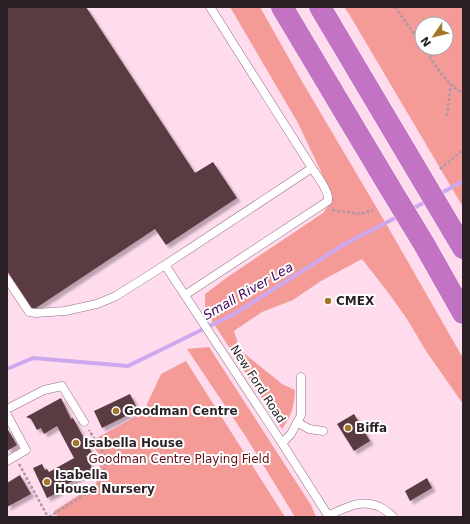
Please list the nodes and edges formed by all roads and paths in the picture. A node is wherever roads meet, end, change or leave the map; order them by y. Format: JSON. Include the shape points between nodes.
{"nodes":[{"id":1,"x":210,"y":7,"type":"edge"},
{"id":2,"x":282,"y":7,"type":"edge"},
{"id":3,"x":320,"y":7,"type":"edge"},
{"id":4,"x":395,"y":7,"type":"edge"},
{"id":5,"x":414,"y":34,"type":"edge"},
{"id":6,"x":429,"y":56,"type":"edge"},
{"id":7,"x":451,"y":84,"type":"junction"},
{"id":8,"x":463,"y":93,"type":"edge"},
{"id":9,"x":447,"y":116,"type":"dead end"},
{"id":10,"x":463,"y":150,"type":"edge"},
{"id":11,"x":312,"y":168,"type":"junction"},
{"id":12,"x":432,"y":175,"type":"junction"},
{"id":13,"x":329,"y":210,"type":"dead end"},
{"id":14,"x":373,"y":210,"type":"dead end"},
{"id":15,"x":463,"y":248,"type":"edge"},
{"id":16,"x":165,"y":265,"type":"junction"},
{"id":17,"x":7,"y":279,"type":"edge"},
{"id":18,"x":185,"y":295,"type":"junction"},
{"id":19,"x":463,"y":312,"type":"edge"},
{"id":20,"x":302,"y":377,"type":"dead end"},
{"id":21,"x":7,"y":408,"type":"edge"},
{"id":22,"x":7,"y":415,"type":"edge"},
{"id":23,"x":84,"y":422,"type":"joint"},
{"id":24,"x":297,"y":422,"type":"junction"},
{"id":25,"x":323,"y":431,"type":"dead end"},
{"id":26,"x":282,"y":443,"type":"junction"},
{"id":27,"x":15,"y":457,"type":"junction"},
{"id":28,"x":7,"y":462,"type":"edge"},
{"id":29,"x":329,"y":516,"type":"edge"},
{"id":30,"x":49,"y":517,"type":"edge"},
{"id":31,"x":393,"y":517,"type":"edge"}],
"edges":[{"from":1,"to":11,"type":"lane"},
{"from":2,"to":19,"type":"highway","bridge":true},
{"from":3,"to":12,"type":"highway"},
{"from":4,"to":5,"type":"path"},
{"from":6,"to":7,"type":"path"},
{"from":7,"to":8,"type":"path"},
{"from":7,"to":9,"type":"path"},
{"from":10,"to":12,"type":"path"},
{"from":11,"to":16,"type":"lane"},
{"from":11,"to":18,"type":"lane","via":[[325,188],[328,201]]},
{"from":12,"to":15,"type":"highway","via":[[452,229]]},
{"from":13,"to":14,"type":"path","via":[[360,214]]},
{"from":16,"to":17,"type":"lane","via":[[116,296],[97,304],[65,311],[29,312]]},
{"from":16,"to":18,"type":"lane","name":"New Ford Road"},
{"from":18,"to":26,"type":"lane","name":"New Ford Road"},
{"from":20,"to":24,"type":"lane","via":[[301,415]]},
{"from":21,"to":23,"type":"lane","via":[[44,390],[62,386]]},
{"from":22,"to":27,"type":"lane","via":[[26,450]]},
{"from":23,"to":30,"type":"path","via":[[107,459],[100,485]]},
{"from":24,"to":25,"type":"lane","via":[[310,429]]},
{"from":24,"to":26,"type":"lane","via":[[291,434]]},
{"from":26,"to":29,"type":"lane","name":"New Ford Road"},
{"from":27,"to":28,"type":"lane"},
{"from":27,"to":30,"type":"path"},
{"from":29,"to":31,"type":"lane","via":[[354,504],[363,503],[374,504]]}]}
